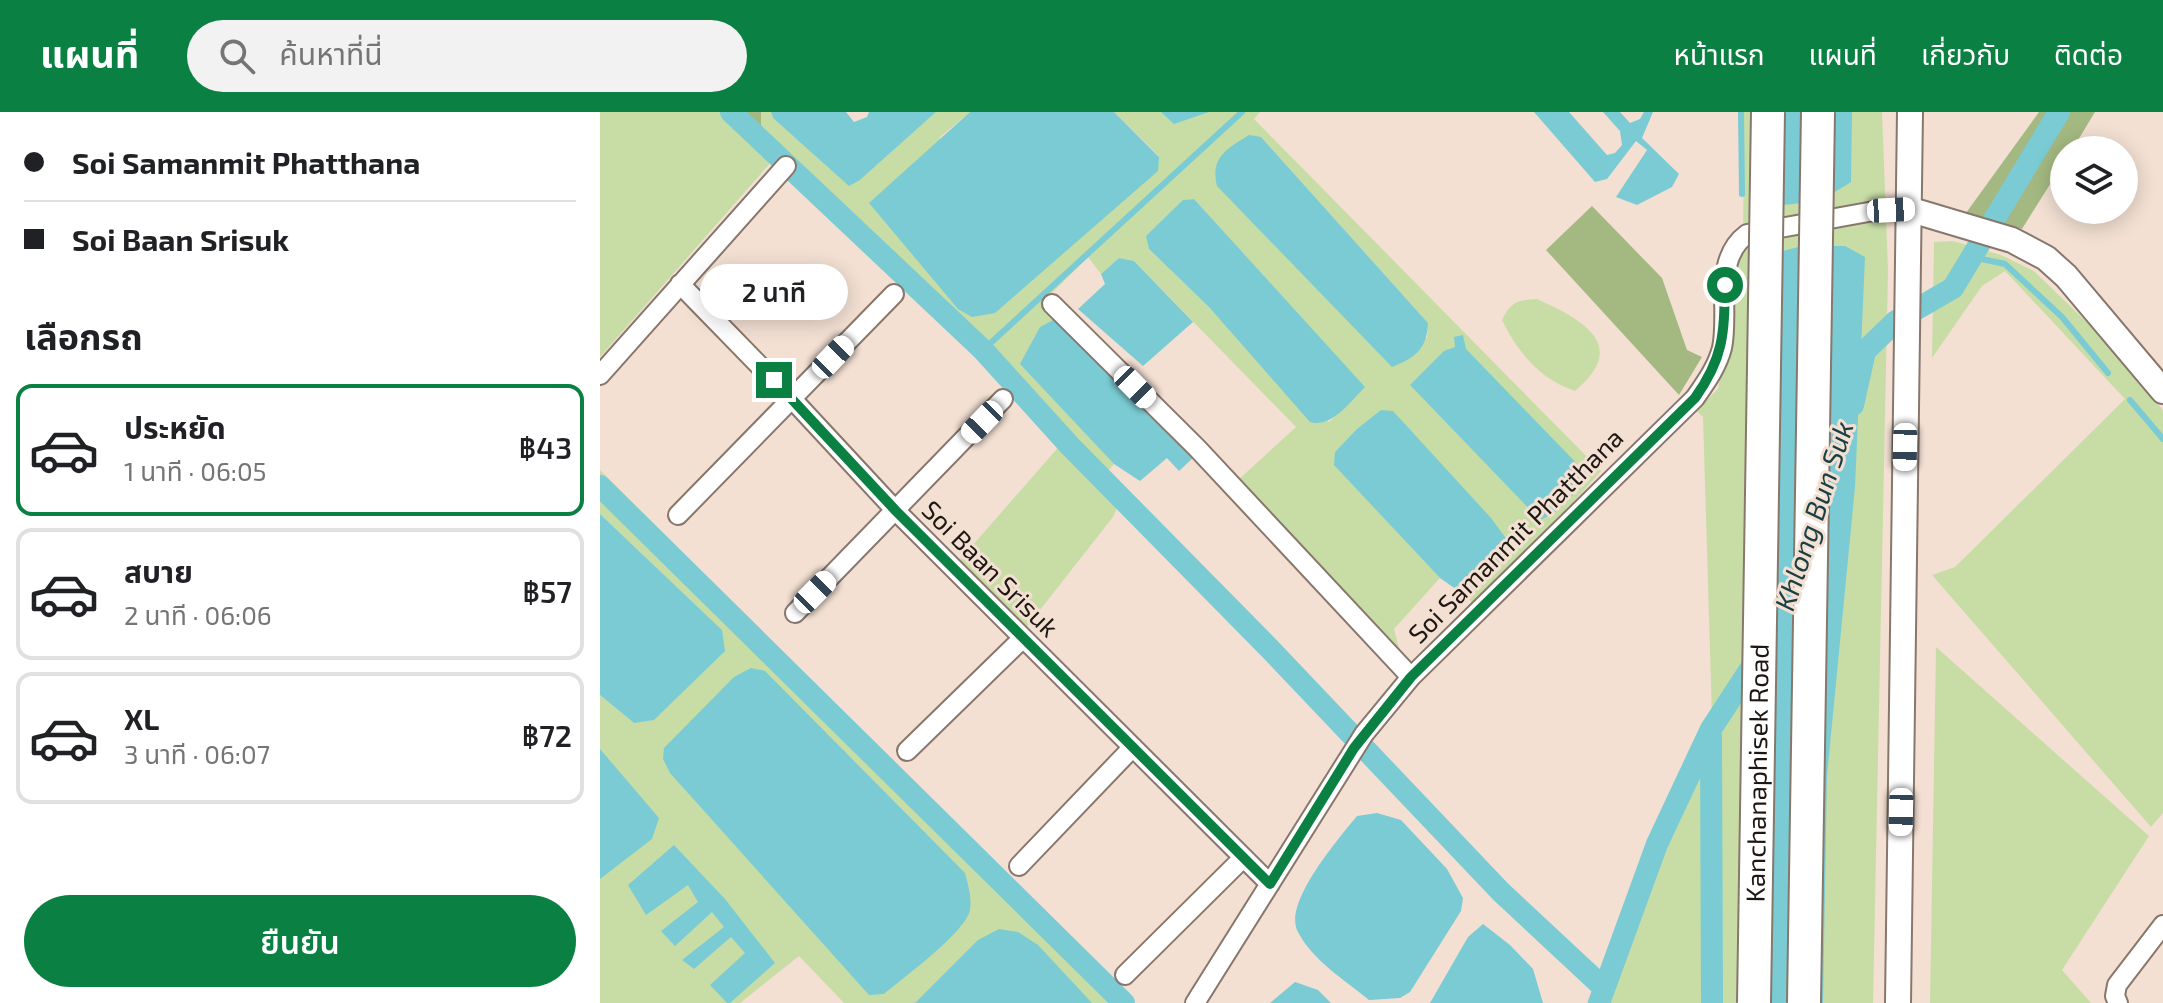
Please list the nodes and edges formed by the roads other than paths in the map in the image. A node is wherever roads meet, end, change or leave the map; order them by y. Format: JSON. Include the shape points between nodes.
{"nodes":[{"id":1,"x":1768,"y":112,"type":"edge"},
{"id":2,"x":1818,"y":112,"type":"edge"},
{"id":3,"x":1910,"y":112,"type":"edge"},
{"id":4,"x":786,"y":166,"type":"dead end"},
{"id":5,"x":1908,"y":209,"type":"junction"},
{"id":6,"x":680,"y":284,"type":"junction"},
{"id":7,"x":894,"y":294,"type":"dead end"},
{"id":8,"x":1052,"y":304,"type":"dead end"},
{"id":9,"x":600,"y":375,"type":"edge"},
{"id":10,"x":2163,"y":391,"type":"edge"},
{"id":11,"x":1003,"y":399,"type":"dead end"},
{"id":12,"x":793,"y":400,"type":"junction"},
{"id":13,"x":896,"y":511,"type":"junction"},
{"id":14,"x":678,"y":515,"type":"dead end"},
{"id":15,"x":795,"y":613,"type":"dead end"},
{"id":16,"x":1023,"y":638,"type":"junction"},
{"id":17,"x":1411,"y":677,"type":"junction"},
{"id":18,"x":1132,"y":748,"type":"junction"},
{"id":19,"x":907,"y":751,"type":"dead end"},
{"id":20,"x":1243,"y":858,"type":"junction"},
{"id":21,"x":1019,"y":866,"type":"dead end"},
{"id":22,"x":1270,"y":884,"type":"junction"},
{"id":23,"x":2163,"y":925,"type":"edge"},
{"id":24,"x":1125,"y":975,"type":"dead end"},
{"id":25,"x":1195,"y":1003,"type":"edge"},
{"id":26,"x":1754,"y":1003,"type":"edge"},
{"id":27,"x":1804,"y":1003,"type":"edge"},
{"id":28,"x":1898,"y":1003,"type":"edge"},
{"id":29,"x":2118,"y":1003,"type":"edge"}],
"edges":[{"from":1,"to":26,"type":"highway","name":"Kanchanaphisek Road","bridge":true},
{"from":2,"to":27,"type":"highway","name":"Kanchanaphisek Road","bridge":true},
{"from":3,"to":5,"type":"main road"},
{"from":4,"to":6,"type":"street"},
{"from":5,"to":10,"type":"main road","via":[[2012,240],[2046,258]]},
{"from":5,"to":17,"type":"street","name":"Soi Samanmit Phatthana","via":[[1747,234],[1740,240],[1728,262],[1721,349],[1695,398]]},
{"from":5,"to":28,"type":"main road"},
{"from":6,"to":9,"type":"street"},
{"from":6,"to":12,"type":"street","name":"Soi Baan Srisuk"},
{"from":7,"to":12,"type":"street"},
{"from":8,"to":17,"type":"street","via":[[1197,448]]},
{"from":11,"to":13,"type":"street"},
{"from":12,"to":13,"type":"street","name":"Soi Baan Srisuk"},
{"from":12,"to":14,"type":"street"},
{"from":13,"to":15,"type":"street"},
{"from":13,"to":16,"type":"street","name":"Soi Baan Srisuk"},
{"from":16,"to":18,"type":"street","name":"Soi Baan Srisuk"},
{"from":16,"to":19,"type":"street"},
{"from":17,"to":22,"type":"street","name":"Soi Samanmit Phatthana","via":[[1359,741]]},
{"from":18,"to":20,"type":"street","name":"Soi Baan Srisuk"},
{"from":18,"to":21,"type":"street"},
{"from":20,"to":22,"type":"street","name":"Soi Baan Srisuk"},
{"from":20,"to":24,"type":"street"},
{"from":22,"to":25,"type":"street","name":"Soi Samanmit Phatthana"},
{"from":23,"to":29,"type":"street","via":[[2117,985]]}]}
